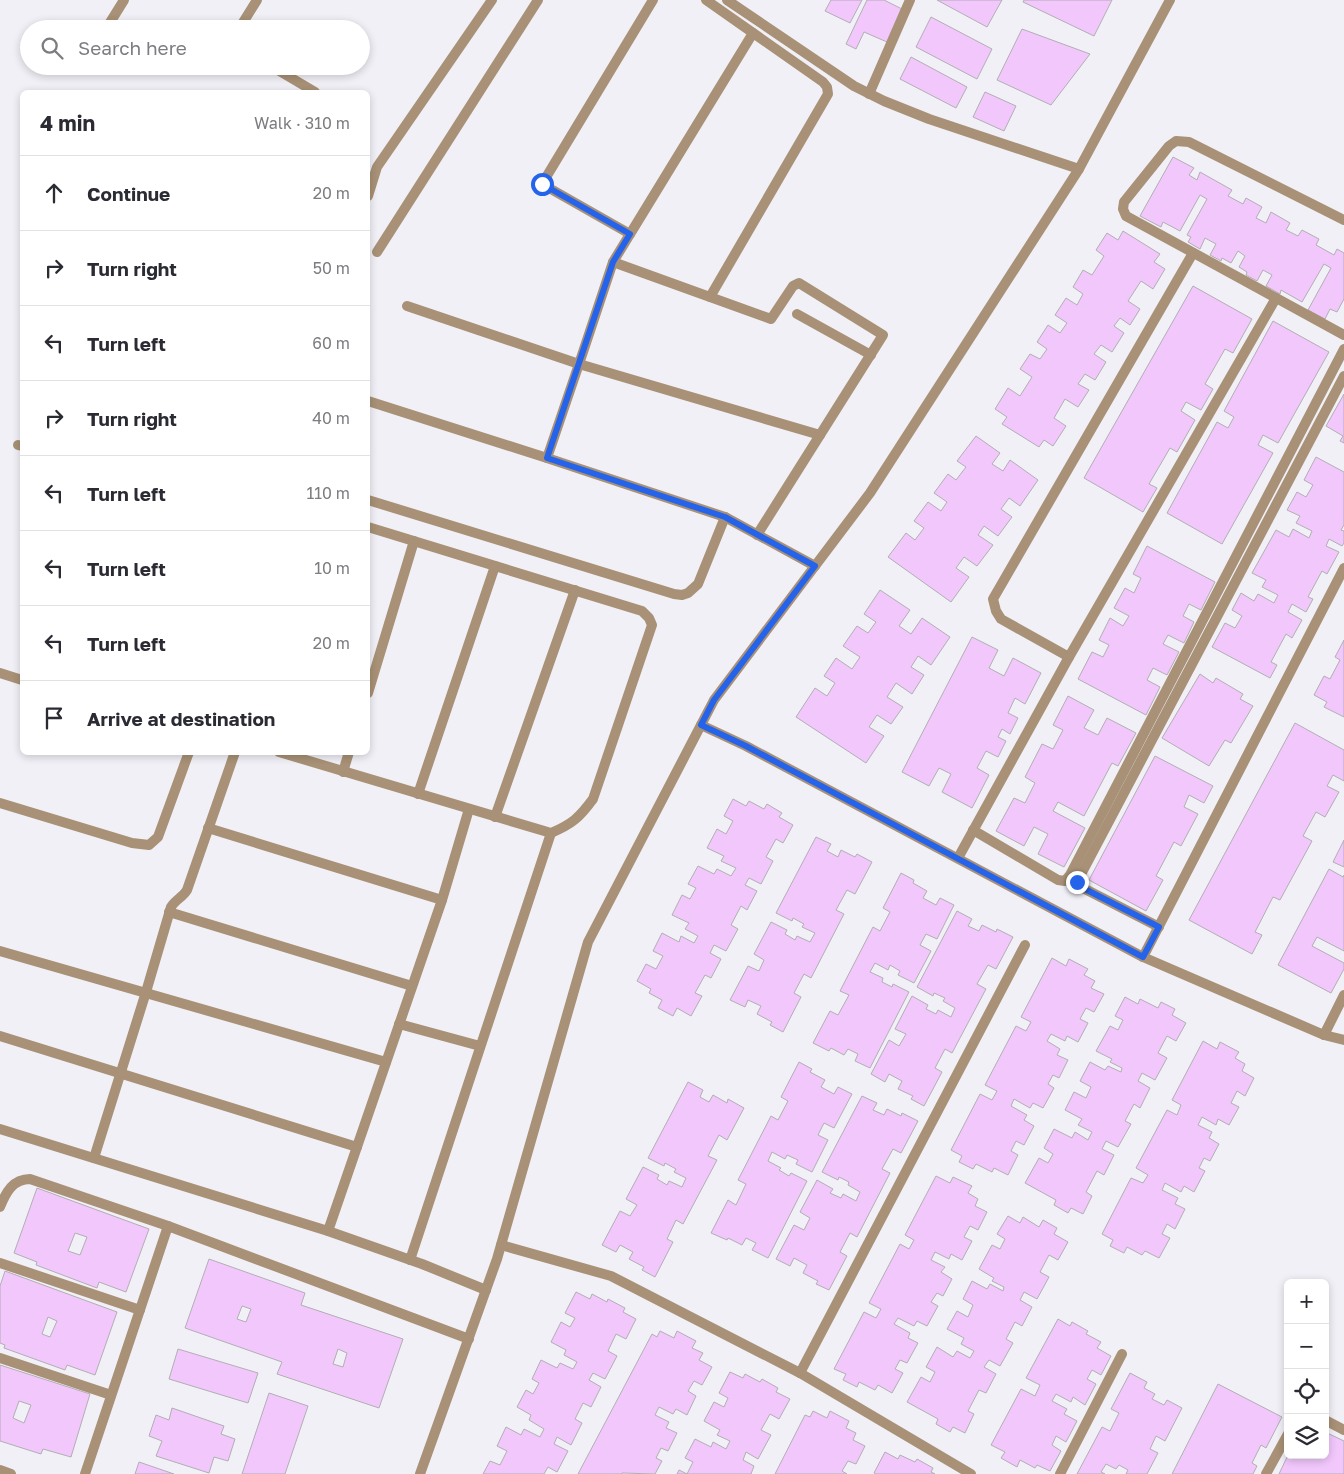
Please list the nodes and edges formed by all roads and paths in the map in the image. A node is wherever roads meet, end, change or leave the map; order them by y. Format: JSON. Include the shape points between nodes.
{"nodes":[{"id":1,"x":124,"y":0,"type":"edge"},
{"id":2,"x":257,"y":0,"type":"edge"},
{"id":3,"x":492,"y":0,"type":"edge"},
{"id":4,"x":538,"y":0,"type":"edge"},
{"id":5,"x":653,"y":0,"type":"edge"},
{"id":6,"x":706,"y":0,"type":"edge"},
{"id":7,"x":727,"y":0,"type":"edge"},
{"id":8,"x":910,"y":0,"type":"edge"},
{"id":9,"x":1170,"y":0,"type":"edge"},
{"id":10,"x":112,"y":20,"type":"edge"},
{"id":11,"x":245,"y":20,"type":"edge"},
{"id":12,"x":752,"y":33,"type":"junction"},
{"id":13,"x":286,"y":75,"type":"edge"},
{"id":14,"x":312,"y":90,"type":"edge"},
{"id":15,"x":869,"y":94,"type":"junction"},
{"id":16,"x":1079,"y":169,"type":"junction"},
{"id":17,"x":370,"y":190,"type":"edge"},
{"id":18,"x":1344,"y":220,"type":"edge"},
{"id":19,"x":630,"y":234,"type":"junction"},
{"id":20,"x":377,"y":252,"type":"dead end"},
{"id":21,"x":1193,"y":253,"type":"junction"},
{"id":22,"x":613,"y":262,"type":"junction"},
{"id":23,"x":710,"y":297,"type":"junction"},
{"id":24,"x":1276,"y":298,"type":"junction"},
{"id":25,"x":406,"y":306,"type":"dead end"},
{"id":26,"x":797,"y":314,"type":"dead end"},
{"id":27,"x":1344,"y":335,"type":"edge"},
{"id":28,"x":1344,"y":349,"type":"edge"},
{"id":29,"x":870,"y":355,"type":"junction"},
{"id":30,"x":579,"y":364,"type":"junction"},
{"id":31,"x":1344,"y":376,"type":"edge"},
{"id":32,"x":370,"y":402,"type":"edge"},
{"id":33,"x":820,"y":435,"type":"junction"},
{"id":34,"x":547,"y":458,"type":"junction"},
{"id":35,"x":370,"y":501,"type":"edge"},
{"id":36,"x":725,"y":517,"type":"junction"},
{"id":37,"x":370,"y":528,"type":"edge"},
{"id":38,"x":758,"y":535,"type":"junction"},
{"id":39,"x":414,"y":541,"type":"junction"},
{"id":40,"x":495,"y":566,"type":"junction"},
{"id":41,"x":815,"y":566,"type":"junction"},
{"id":42,"x":1344,"y":568,"type":"edge"},
{"id":43,"x":575,"y":590,"type":"junction"},
{"id":44,"x":1069,"y":657,"type":"junction"},
{"id":45,"x":0,"y":673,"type":"edge"},
{"id":46,"x":20,"y":679,"type":"edge"},
{"id":47,"x":370,"y":687,"type":"edge"},
{"id":48,"x":701,"y":725,"type":"junction"},
{"id":49,"x":188,"y":755,"type":"edge"},
{"id":50,"x":233,"y":755,"type":"edge"},
{"id":51,"x":288,"y":755,"type":"edge"},
{"id":52,"x":348,"y":755,"type":"edge"},
{"id":53,"x":343,"y":772,"type":"junction"},
{"id":54,"x":418,"y":794,"type":"junction"},
{"id":55,"x":0,"y":803,"type":"edge"},
{"id":56,"x":469,"y":809,"type":"junction"},
{"id":57,"x":496,"y":817,"type":"junction"},
{"id":58,"x":208,"y":828,"type":"junction"},
{"id":59,"x":973,"y":830,"type":"junction"},
{"id":60,"x":551,"y":833,"type":"junction"},
{"id":61,"x":958,"y":858,"type":"junction"},
{"id":62,"x":442,"y":900,"type":"junction"},
{"id":63,"x":170,"y":912,"type":"junction"},
{"id":64,"x":1159,"y":927,"type":"junction"},
{"id":65,"x":1025,"y":945,"type":"dead end"},
{"id":66,"x":0,"y":951,"type":"edge"},
{"id":67,"x":1143,"y":957,"type":"junction"},
{"id":68,"x":412,"y":986,"type":"junction"},
{"id":69,"x":146,"y":992,"type":"junction"},
{"id":70,"x":1344,"y":994,"type":"edge"},
{"id":71,"x":399,"y":1024,"type":"junction"},
{"id":72,"x":1324,"y":1034,"type":"junction"},
{"id":73,"x":0,"y":1036,"type":"edge"},
{"id":74,"x":1344,"y":1040,"type":"edge"},
{"id":75,"x":480,"y":1046,"type":"junction"},
{"id":76,"x":386,"y":1062,"type":"junction"},
{"id":77,"x":120,"y":1073,"type":"junction"},
{"id":78,"x":0,"y":1129,"type":"edge"},
{"id":79,"x":357,"y":1146,"type":"junction"},
{"id":80,"x":94,"y":1158,"type":"junction"},
{"id":81,"x":0,"y":1207,"type":"edge"},
{"id":82,"x":168,"y":1226,"type":"junction"},
{"id":83,"x":328,"y":1231,"type":"junction"},
{"id":84,"x":501,"y":1245,"type":"junction"},
{"id":85,"x":410,"y":1260,"type":"junction"},
{"id":86,"x":0,"y":1263,"type":"edge"},
{"id":87,"x":486,"y":1290,"type":"junction"},
{"id":88,"x":140,"y":1310,"type":"junction"},
{"id":89,"x":469,"y":1339,"type":"junction"},
{"id":90,"x":1122,"y":1354,"type":"dead end"},
{"id":91,"x":0,"y":1358,"type":"edge"},
{"id":92,"x":800,"y":1372,"type":"junction"},
{"id":93,"x":111,"y":1395,"type":"junction"},
{"id":94,"x":1329,"y":1422,"type":"edge"},
{"id":95,"x":1344,"y":1430,"type":"edge"},
{"id":96,"x":1284,"y":1441,"type":"edge"},
{"id":97,"x":0,"y":1470,"type":"edge"},
{"id":98,"x":11,"y":1474,"type":"edge"},
{"id":99,"x":85,"y":1474,"type":"edge"},
{"id":100,"x":420,"y":1474,"type":"edge"},
{"id":101,"x":971,"y":1474,"type":"edge"},
{"id":102,"x":1060,"y":1474,"type":"edge"},
{"id":103,"x":1266,"y":1474,"type":"edge"}],
"edges":[{"from":1,"to":10,"type":"street"},
{"from":2,"to":11,"type":"street"},
{"from":3,"to":17,"type":"street","via":[[377,167]]},
{"from":4,"to":20,"type":"street"},
{"from":5,"to":19,"type":"street","via":[[542,184]]},
{"from":6,"to":12,"type":"street"},
{"from":7,"to":15,"type":"street"},
{"from":8,"to":15,"type":"street"},
{"from":9,"to":16,"type":"street"},
{"from":12,"to":19,"type":"street"},
{"from":12,"to":23,"type":"street","via":[[823,82],[828,94]]},
{"from":13,"to":14,"type":"street"},
{"from":15,"to":16,"type":"street","via":[[929,119]]},
{"from":16,"to":41,"type":"street","via":[[870,493]]},
{"from":18,"to":21,"type":"street","via":[[1189,142],[1176,141],[1143,176],[1124,202],[1123,209],[1126,216]]},
{"from":19,"to":22,"type":"street"},
{"from":21,"to":24,"type":"street"},
{"from":21,"to":44,"type":"street","via":[[993,599],[1001,619]]},
{"from":22,"to":23,"type":"street"},
{"from":22,"to":30,"type":"street"},
{"from":23,"to":29,"type":"street","via":[[771,319],[793,286],[799,283],[883,336]]},
{"from":24,"to":27,"type":"street"},
{"from":24,"to":44,"type":"street"},
{"from":25,"to":30,"type":"street"},
{"from":26,"to":29,"type":"street"},
{"from":28,"to":59,"type":"street","via":[[1070,876],[1065,881],[1058,880]]},
{"from":29,"to":33,"type":"street"},
{"from":30,"to":33,"type":"street"},
{"from":30,"to":34,"type":"street"},
{"from":31,"to":64,"type":"street","via":[[1077,882]]},
{"from":32,"to":34,"type":"street"},
{"from":33,"to":38,"type":"street"},
{"from":34,"to":36,"type":"street"},
{"from":35,"to":36,"type":"street","via":[[682,595],[698,584]]},
{"from":36,"to":38,"type":"street"},
{"from":37,"to":39,"type":"street"},
{"from":38,"to":41,"type":"street"},
{"from":39,"to":40,"type":"street"},
{"from":39,"to":47,"type":"street"},
{"from":40,"to":43,"type":"street"},
{"from":40,"to":54,"type":"street"},
{"from":41,"to":48,"type":"street","via":[[714,700]]},
{"from":42,"to":64,"type":"street"},
{"from":43,"to":57,"type":"street"},
{"from":43,"to":60,"type":"street","via":[[642,611],[652,625],[593,799],[569,825]]},
{"from":44,"to":59,"type":"street"},
{"from":45,"to":46,"type":"street"},
{"from":48,"to":61,"type":"street"},
{"from":48,"to":84,"type":"street","via":[[588,942]]},
{"from":49,"to":55,"type":"street","via":[[158,837],[150,845],[132,843]]},
{"from":50,"to":58,"type":"street"},
{"from":51,"to":53,"type":"street"},
{"from":52,"to":53,"type":"street"},
{"from":53,"to":54,"type":"street"},
{"from":54,"to":56,"type":"street"},
{"from":56,"to":57,"type":"street"},
{"from":56,"to":62,"type":"street"},
{"from":57,"to":60,"type":"street"},
{"from":58,"to":62,"type":"street"},
{"from":58,"to":63,"type":"street","via":[[187,890],[174,901]]},
{"from":59,"to":61,"type":"street"},
{"from":60,"to":75,"type":"street"},
{"from":61,"to":67,"type":"street"},
{"from":62,"to":68,"type":"street"},
{"from":63,"to":68,"type":"street"},
{"from":63,"to":69,"type":"street"},
{"from":64,"to":67,"type":"street"},
{"from":65,"to":92,"type":"street"},
{"from":66,"to":69,"type":"street"},
{"from":67,"to":72,"type":"street"},
{"from":68,"to":71,"type":"street"},
{"from":69,"to":76,"type":"street"},
{"from":69,"to":77,"type":"street"},
{"from":70,"to":72,"type":"street"},
{"from":71,"to":75,"type":"street"},
{"from":71,"to":76,"type":"street"},
{"from":72,"to":74,"type":"street"},
{"from":73,"to":77,"type":"street"},
{"from":75,"to":85,"type":"street"},
{"from":76,"to":79,"type":"street"},
{"from":77,"to":79,"type":"street"},
{"from":77,"to":80,"type":"street"},
{"from":78,"to":80,"type":"street"},
{"from":79,"to":83,"type":"street"},
{"from":80,"to":83,"type":"street"},
{"from":81,"to":82,"type":"street","via":[[12,1186],[22,1179],[30,1179]]},
{"from":82,"to":88,"type":"street"},
{"from":82,"to":89,"type":"street"},
{"from":83,"to":85,"type":"street"},
{"from":84,"to":87,"type":"street"},
{"from":84,"to":92,"type":"street","via":[[611,1276]]},
{"from":85,"to":87,"type":"street"},
{"from":86,"to":88,"type":"street"},
{"from":87,"to":89,"type":"street"},
{"from":88,"to":93,"type":"street"},
{"from":89,"to":100,"type":"street"},
{"from":90,"to":102,"type":"street"},
{"from":91,"to":93,"type":"street"},
{"from":92,"to":101,"type":"street"},
{"from":93,"to":99,"type":"street"},
{"from":94,"to":95,"type":"street"},
{"from":96,"to":103,"type":"street"},
{"from":97,"to":98,"type":"street"}]}
